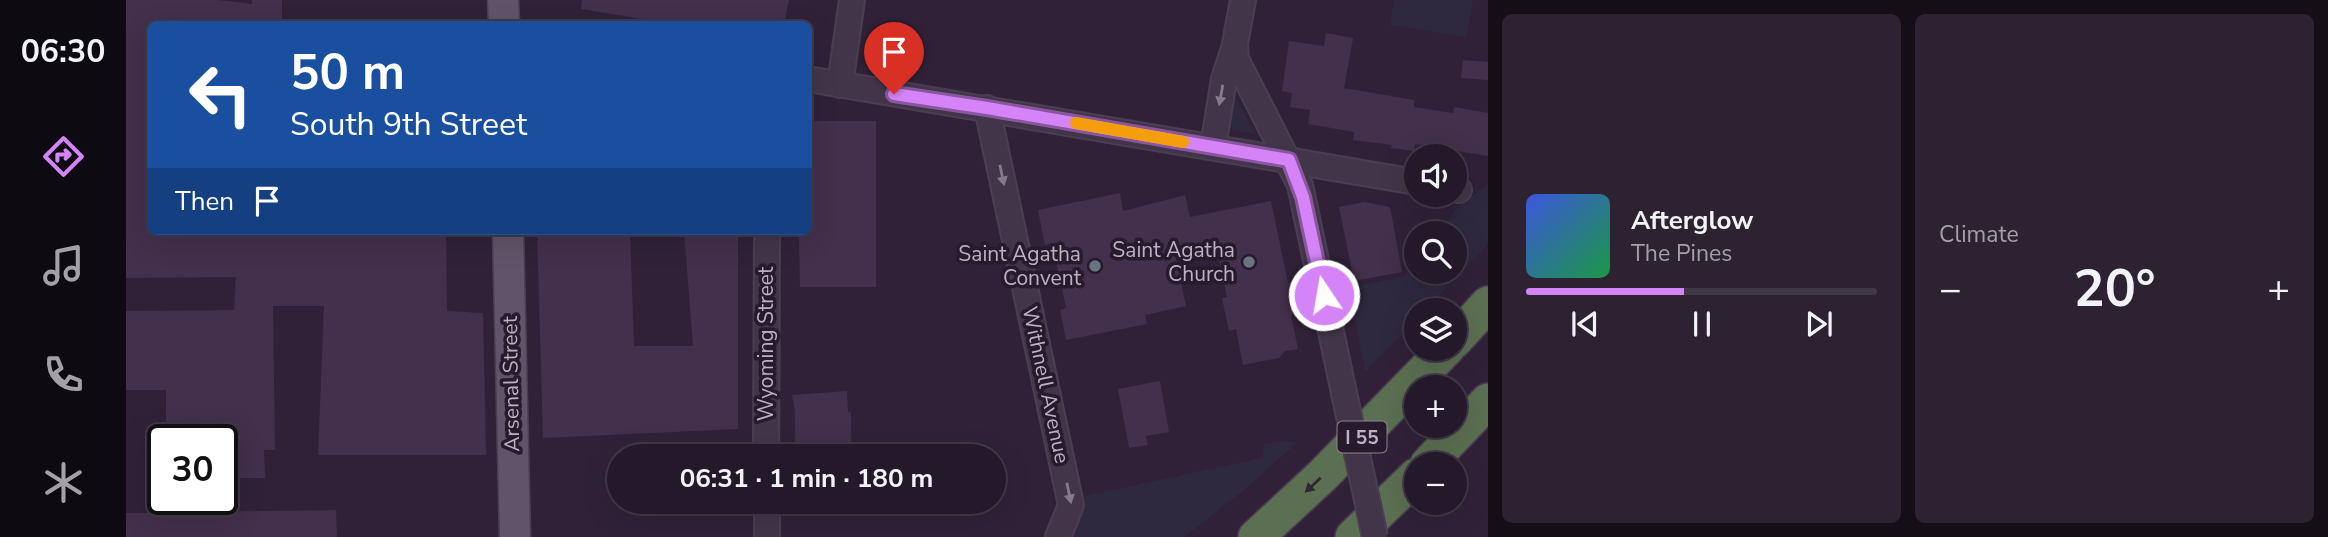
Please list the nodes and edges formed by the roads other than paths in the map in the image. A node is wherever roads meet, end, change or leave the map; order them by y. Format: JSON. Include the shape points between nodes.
{"nodes":[{"id":1,"x":503,"y":0,"type":"edge"},
{"id":2,"x":852,"y":0,"type":"edge"},
{"id":3,"x":1242,"y":0,"type":"edge"},
{"id":4,"x":504,"y":21,"type":"edge"},
{"id":5,"x":1235,"y":44,"type":"junction"},
{"id":6,"x":812,"y":80,"type":"edge"},
{"id":7,"x":840,"y":85,"type":"junction"},
{"id":8,"x":987,"y":108,"type":"junction"},
{"id":9,"x":1213,"y":147,"type":"junction"},
{"id":10,"x":1289,"y":160,"type":"junction"},
{"id":11,"x":1404,"y":180,"type":"edge"},
{"id":12,"x":508,"y":235,"type":"edge"},
{"id":13,"x":767,"y":235,"type":"edge"},
{"id":14,"x":1488,"y":304,"type":"edge"},
{"id":15,"x":1467,"y":327,"type":"edge"},
{"id":16,"x":1435,"y":361,"type":"edge"},
{"id":17,"x":1488,"y":401,"type":"edge"},
{"id":18,"x":766,"y":444,"type":"edge"},
{"id":19,"x":1439,"y":452,"type":"edge"},
{"id":20,"x":1404,"y":488,"type":"edge"},
{"id":21,"x":767,"y":514,"type":"edge"},
{"id":22,"x":1258,"y":532,"type":"edge"},
{"id":23,"x":515,"y":537,"type":"edge"},
{"id":24,"x":767,"y":537,"type":"edge"},
{"id":25,"x":1058,"y":537,"type":"edge"},
{"id":26,"x":1353,"y":537,"type":"edge"},
{"id":27,"x":1375,"y":537,"type":"edge"}],
"edges":[{"from":1,"to":4,"type":"main road"},
{"from":2,"to":7,"type":"street"},
{"from":3,"to":5,"type":"street"},
{"from":5,"to":9,"type":"street","one_way":true},
{"from":5,"to":10,"type":"street","via":[[1239,65]]},
{"from":6,"to":7,"type":"street"},
{"from":7,"to":8,"type":"street"},
{"from":8,"to":9,"type":"street"},
{"from":8,"to":25,"type":"street","name":"Withnell Avenue","one_way":true,"via":[[1071,505]]},
{"from":9,"to":10,"type":"street"},
{"from":10,"to":11,"type":"street"},
{"from":10,"to":27,"type":"street","bridge":true,"via":[[1303,197]]},
{"from":12,"to":23,"type":"main road","name":"Arsenal Street"},
{"from":13,"to":18,"type":"street","name":"Wyoming Street"},
{"from":14,"to":15,"type":"highway"},
{"from":16,"to":22,"type":"highway","number":"I 55","one_way":true,"via":[[1378,421]]},
{"from":17,"to":19,"type":"highway"},
{"from":20,"to":26,"type":"highway"},
{"from":21,"to":24,"type":"street"}]}
